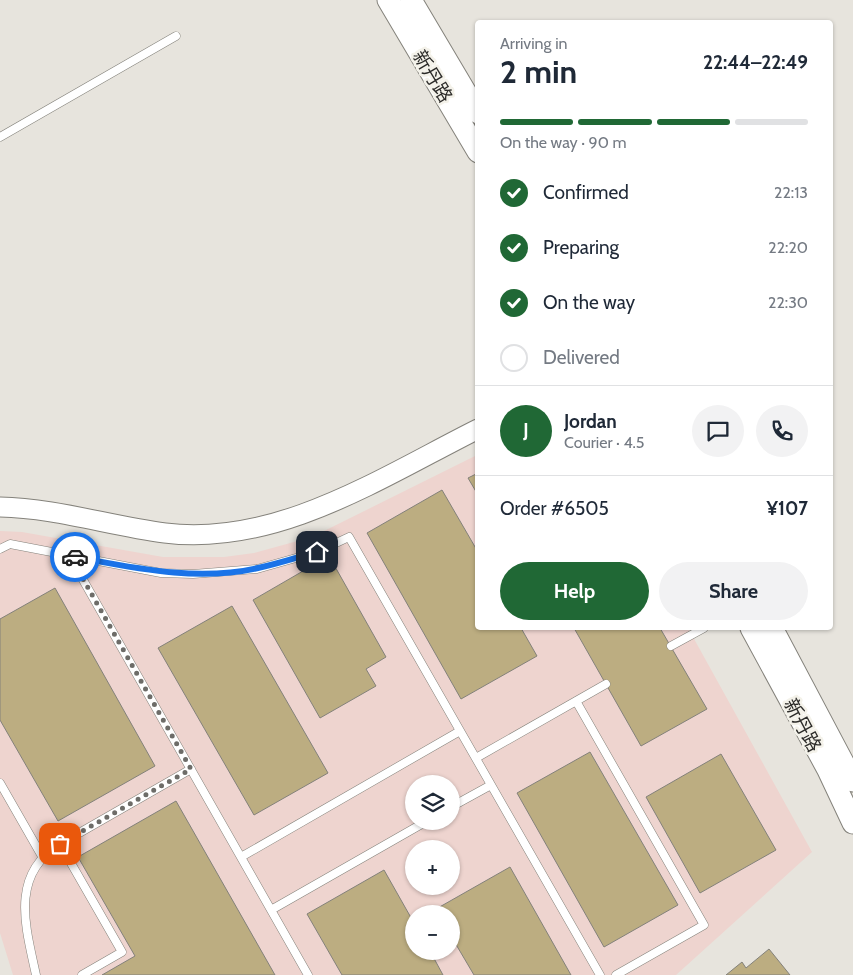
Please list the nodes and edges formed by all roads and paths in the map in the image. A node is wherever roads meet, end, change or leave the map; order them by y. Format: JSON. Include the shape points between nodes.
{"nodes":[{"id":1,"x":388,"y":0,"type":"edge"},
{"id":2,"x":410,"y":0,"type":"edge"},
{"id":3,"x":176,"y":36,"type":"dead end"},
{"id":4,"x":475,"y":108,"type":"edge"},
{"id":5,"x":0,"y":137,"type":"edge"},
{"id":6,"x":475,"y":147,"type":"edge"},
{"id":7,"x":475,"y":430,"type":"edge"},
{"id":8,"x":0,"y":507,"type":"edge"},
{"id":9,"x":0,"y":549,"type":"edge"},
{"id":10,"x":70,"y":556,"type":"junction"},
{"id":11,"x":700,"y":630,"type":"edge"},
{"id":12,"x":752,"y":630,"type":"edge"},
{"id":13,"x":773,"y":630,"type":"edge"},
{"id":14,"x":671,"y":646,"type":"dead end"},
{"id":15,"x":606,"y":684,"type":"dead end"},
{"id":16,"x":576,"y":701,"type":"junction"},
{"id":17,"x":460,"y":731,"type":"junction"},
{"id":18,"x":476,"y":758,"type":"junction"},
{"id":19,"x":191,"y":769,"type":"junction"},
{"id":20,"x":853,"y":781,"type":"edge"},
{"id":21,"x":0,"y":783,"type":"edge"},
{"id":22,"x":491,"y":785,"type":"junction"},
{"id":23,"x":460,"y":803,"type":"edge"},
{"id":24,"x":853,"y":823,"type":"edge"},
{"id":25,"x":411,"y":830,"type":"edge"},
{"id":26,"x":60,"y":844,"type":"junction"},
{"id":27,"x":241,"y":857,"type":"junction"},
{"id":28,"x":43,"y":858,"type":"junction"},
{"id":29,"x":272,"y":910,"type":"junction"},
{"id":30,"x":36,"y":975,"type":"edge"},
{"id":31,"x":83,"y":975,"type":"edge"},
{"id":32,"x":308,"y":975,"type":"edge"},
{"id":33,"x":600,"y":975,"type":"edge"},
{"id":34,"x":616,"y":975,"type":"edge"}],
"edges":[{"from":1,"to":6,"type":"main road","name":"新丹路"},
{"from":2,"to":4,"type":"main road","name":"新丹路"},
{"from":3,"to":5,"type":"lane"},
{"from":7,"to":8,"type":"street","via":[[328,504],[294,518],[249,530],[221,534],[166,533],[25,508]]},
{"from":9,"to":10,"type":"lane","via":[[10,544]]},
{"from":10,"to":17,"type":"lane","via":[[161,572],[193,574],[257,569],[317,552],[349,537]]},
{"from":10,"to":19,"type":"lane"},
{"from":11,"to":14,"type":"lane"},
{"from":12,"to":24,"type":"main road","name":"新丹路"},
{"from":13,"to":20,"type":"main road","name":"新丹路"},
{"from":15,"to":16,"type":"lane"},
{"from":16,"to":18,"type":"lane"},
{"from":16,"to":34,"type":"lane","via":[[704,925]]},
{"from":17,"to":18,"type":"lane"},
{"from":17,"to":27,"type":"lane"},
{"from":18,"to":22,"type":"lane"},
{"from":19,"to":26,"type":"lane"},
{"from":19,"to":27,"type":"lane"},
{"from":21,"to":28,"type":"lane"},
{"from":22,"to":23,"type":"lane"},
{"from":22,"to":33,"type":"lane"},
{"from":25,"to":29,"type":"lane"},
{"from":26,"to":28,"type":"lane"},
{"from":26,"to":31,"type":"lane","via":[[122,952]]},
{"from":27,"to":29,"type":"lane"},
{"from":28,"to":30,"type":"lane","via":[[26,889],[24,907]]},
{"from":29,"to":32,"type":"lane"}]}
